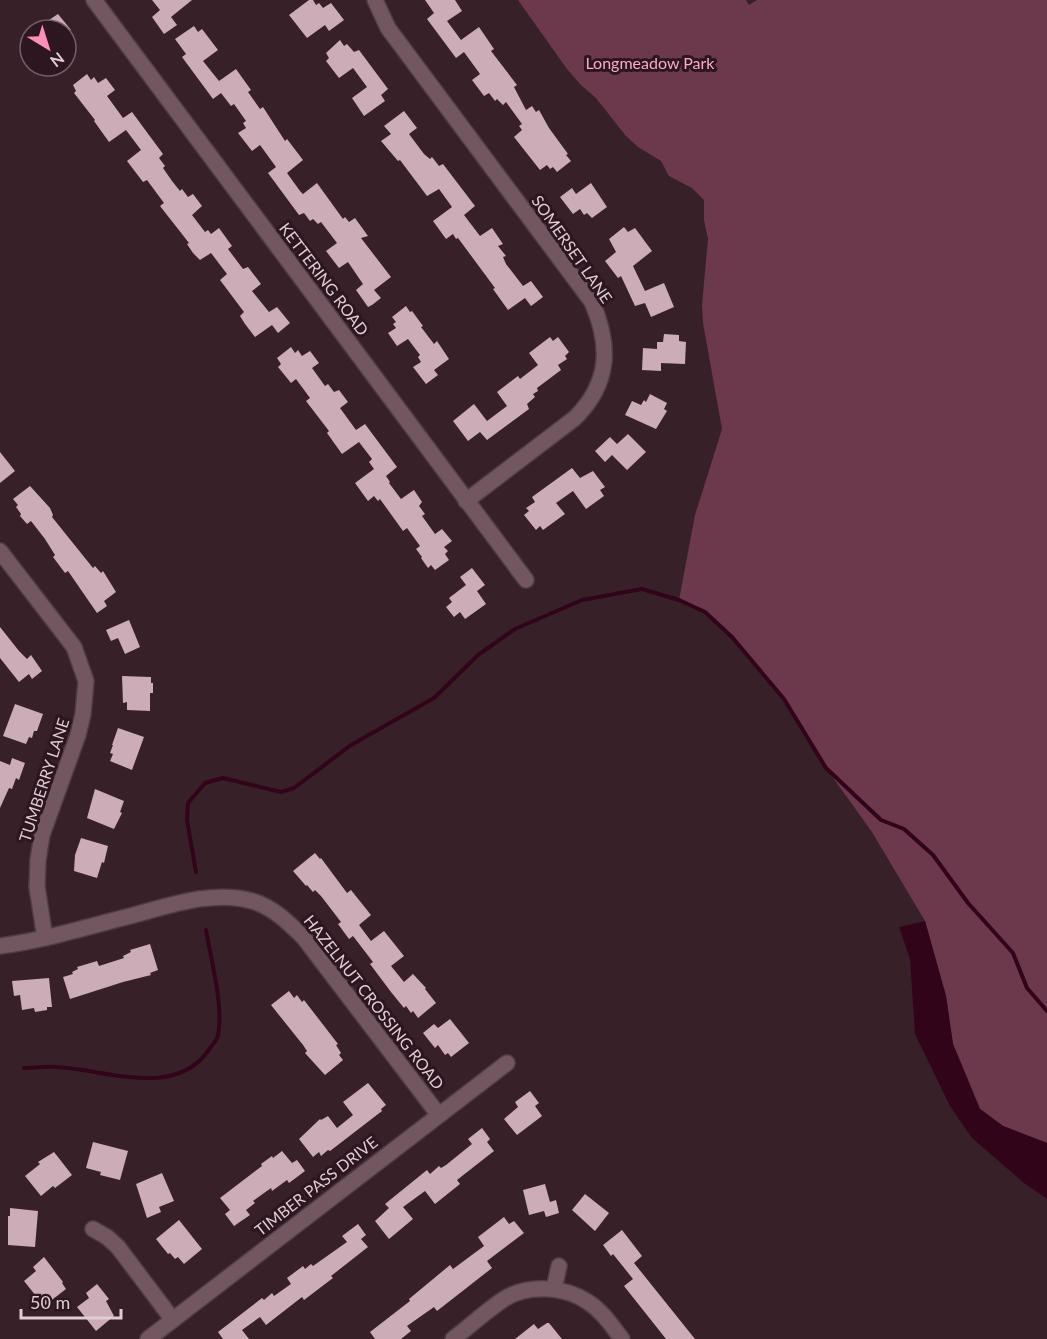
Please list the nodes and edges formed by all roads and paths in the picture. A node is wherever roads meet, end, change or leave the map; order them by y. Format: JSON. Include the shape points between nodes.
{"nodes":[{"id":1,"x":94,"y":0,"type":"edge"},
{"id":2,"x":375,"y":0,"type":"edge"},
{"id":3,"x":466,"y":501,"type":"junction"},
{"id":4,"x":0,"y":551,"type":"edge"},
{"id":5,"x":526,"y":580,"type":"dead end"},
{"id":6,"x":45,"y":938,"type":"junction"},
{"id":7,"x":0,"y":946,"type":"edge"},
{"id":8,"x":507,"y":1062,"type":"dead end"},
{"id":9,"x":438,"y":1114,"type":"junction"},
{"id":10,"x":93,"y":1229,"type":"dead end"},
{"id":11,"x":559,"y":1266,"type":"dead end"},
{"id":12,"x":554,"y":1289,"type":"junction"},
{"id":13,"x":173,"y":1320,"type":"junction"},
{"id":14,"x":148,"y":1339,"type":"edge"},
{"id":15,"x":453,"y":1339,"type":"edge"},
{"id":16,"x":622,"y":1339,"type":"edge"}],
"edges":[{"from":1,"to":3,"type":"street","name":"KETTERING ROAD"},
{"from":2,"to":3,"type":"street","name":"SOMERSET LANE","via":[[388,28],[592,302],[602,324],[602,374],[584,409]]},
{"from":3,"to":5,"type":"street","name":"KETTERING ROAD"},
{"from":4,"to":6,"type":"street","name":"TUMBERRY LANE","via":[[74,647],[86,681],[78,735],[42,835],[38,860],[37,887]]},
{"from":6,"to":7,"type":"street","name":"HAZELNUT CROSSING ROAD"},
{"from":6,"to":9,"type":"street","name":"HAZELNUT CROSSING ROAD","via":[[182,902],[208,898],[253,901],[278,914],[304,938]]},
{"from":8,"to":9,"type":"street","name":"TIMBER PASS DRIVE"},
{"from":9,"to":13,"type":"street","name":"TIMBER PASS DRIVE"},
{"from":10,"to":13,"type":"street","via":[[118,1247]]},
{"from":11,"to":12,"type":"street"},
{"from":12,"to":15,"type":"street","via":[[532,1289],[506,1298]]},
{"from":12,"to":16,"type":"street","via":[[587,1301]]},
{"from":13,"to":14,"type":"street","name":"TIMBER PASS DRIVE"}]}
